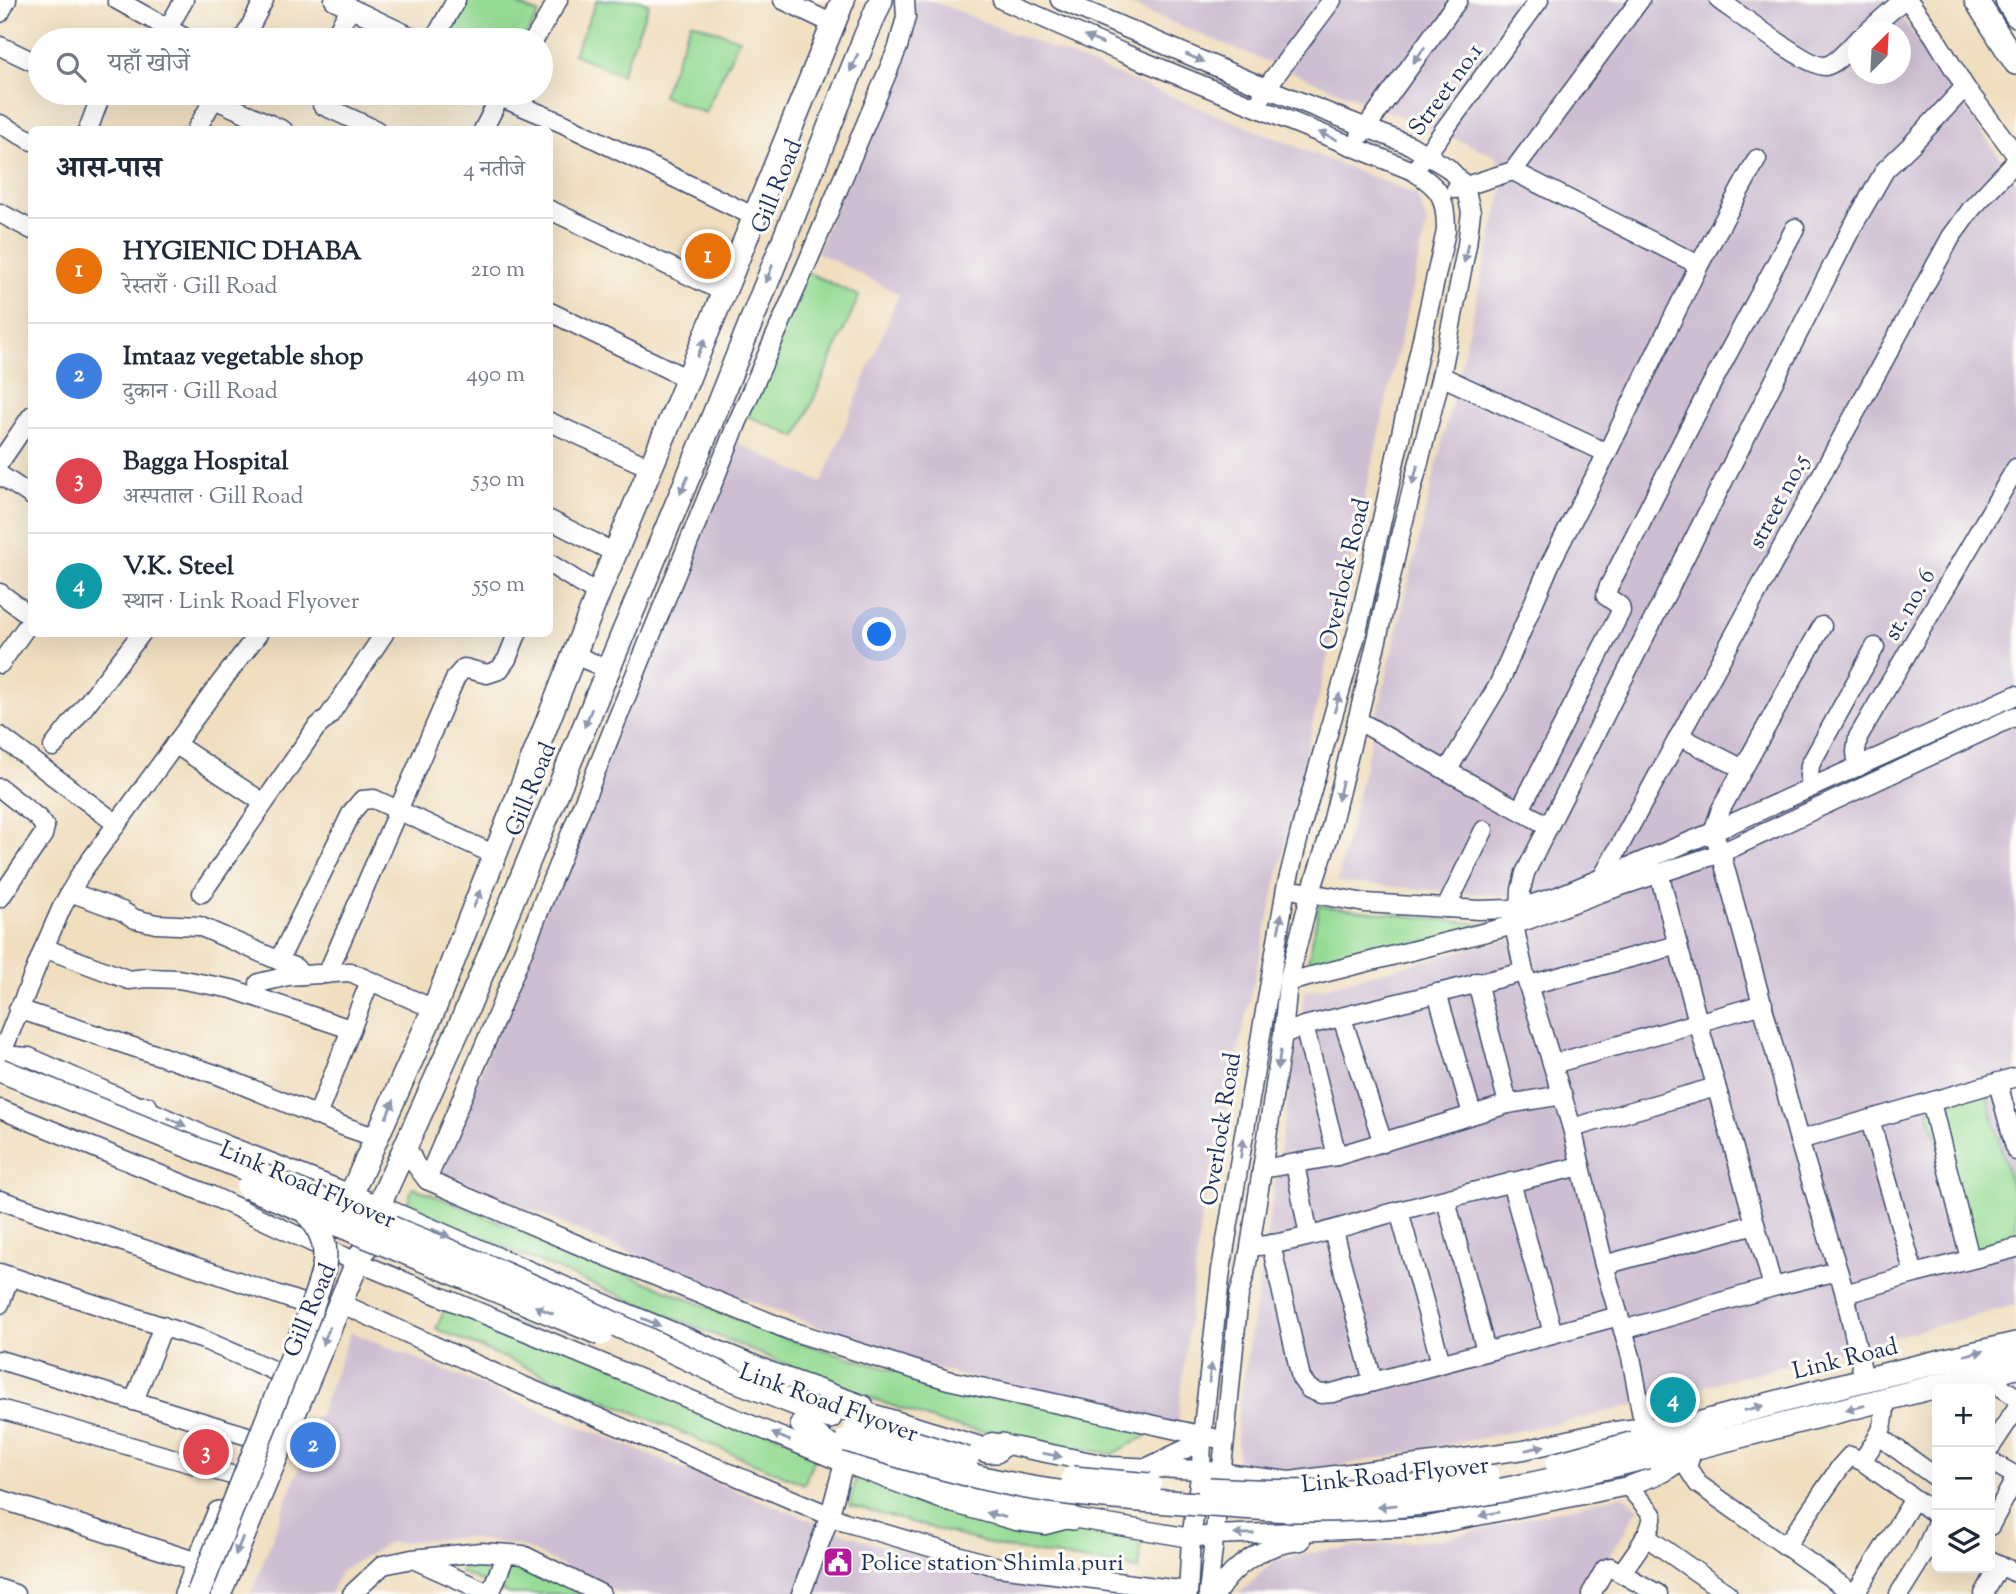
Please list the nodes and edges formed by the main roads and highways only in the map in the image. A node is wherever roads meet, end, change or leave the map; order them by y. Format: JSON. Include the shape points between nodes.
{"nodes":[{"id":1,"x":843,"y":0,"type":"edge"},
{"id":2,"x":881,"y":0,"type":"edge"},
{"id":3,"x":1976,"y":0,"type":"edge"},
{"id":4,"x":2007,"y":0,"type":"edge"},
{"id":5,"x":2016,"y":15,"type":"edge"},
{"id":6,"x":2016,"y":63,"type":"edge"},
{"id":7,"x":2,"y":1068,"type":"edge"},
{"id":8,"x":146,"y":1108,"type":"road end"},
{"id":9,"x":305,"y":1211,"type":"junction"},
{"id":10,"x":2016,"y":1344,"type":"edge"},
{"id":11,"x":2016,"y":1366,"type":"edge"},
{"id":12,"x":810,"y":1418,"type":"junction"},
{"id":13,"x":1690,"y":1437,"type":"junction"},
{"id":14,"x":995,"y":1448,"type":"road end"},
{"id":15,"x":1072,"y":1517,"type":"road end"},
{"id":16,"x":186,"y":1594,"type":"edge"},
{"id":17,"x":198,"y":1594,"type":"edge"},
{"id":18,"x":219,"y":1594,"type":"edge"}],
"edges":[{"from":16,"to":1,"type":"main road","name":"Gill Road","one_way":true,"via":[[328,1242],[434,1009],[598,594]]},
{"from":2,"to":18,"type":"main road","name":"Gill Road","one_way":true,"via":[[463,1019],[379,1205],[368,1243]]},
{"from":3,"to":6,"type":"main road"},
{"from":4,"to":5,"type":"main road"},
{"from":7,"to":8,"type":"main road","bridge":true,"via":[[131,1110]]},
{"from":7,"to":9,"type":"main road","name":"Link Road Flyover","bridge":true},
{"from":7,"to":12,"type":"main road","name":"Link Road Flyover","bridge":true,"via":[[491,1268]]},
{"from":12,"to":9,"type":"main road","name":"Link Road Flyover","one_way":true,"bridge":true,"via":[[627,1348]]},
{"from":9,"to":17,"type":"main road","bridge":true,"via":[[322,1233],[325,1264]]},
{"from":13,"to":10,"type":"main road","name":"Link Road","one_way":true,"via":[[1864,1379]]},
{"from":11,"to":13,"type":"main road","name":"Link Road","one_way":true,"via":[[1885,1400]]},
{"from":12,"to":13,"type":"main road","name":"Link Road Flyover","bridge":true,"via":[[920,1463],[1032,1488],[1289,1511],[1451,1499],[1549,1481],[1642,1442]]},
{"from":12,"to":14,"type":"main road","via":[[846,1408]]},
{"from":12,"to":15,"type":"main road","via":[[825,1443],[849,1455]]}]}
